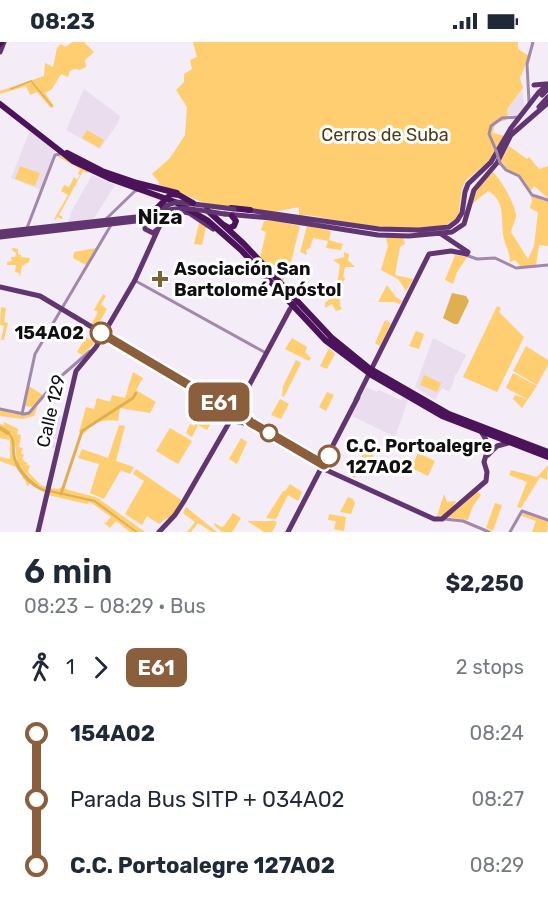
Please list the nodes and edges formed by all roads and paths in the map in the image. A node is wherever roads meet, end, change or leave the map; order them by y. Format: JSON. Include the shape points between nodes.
{"nodes":[{"id":1,"x":533,"y":42,"type":"edge"},
{"id":2,"x":1,"y":44,"type":"edge"},
{"id":3,"x":0,"y":52,"type":"edge"},
{"id":4,"x":531,"y":84,"type":"junction"},
{"id":5,"x":548,"y":84,"type":"edge"},
{"id":6,"x":546,"y":97,"type":"edge"},
{"id":7,"x":533,"y":99,"type":"junction"},
{"id":8,"x":0,"y":102,"type":"edge"},
{"id":9,"x":517,"y":118,"type":"junction"},
{"id":10,"x":26,"y":122,"type":"junction"},
{"id":11,"x":35,"y":125,"type":"dead end"},
{"id":12,"x":508,"y":132,"type":"junction"},
{"id":13,"x":62,"y":154,"type":"junction"},
{"id":14,"x":75,"y":160,"type":"junction"},
{"id":15,"x":137,"y":188,"type":"junction"},
{"id":16,"x":161,"y":197,"type":"junction"},
{"id":17,"x":548,"y":200,"type":"edge"},
{"id":18,"x":194,"y":202,"type":"junction"},
{"id":19,"x":170,"y":209,"type":"junction"},
{"id":20,"x":182,"y":209,"type":"junction"},
{"id":21,"x":250,"y":210,"type":"junction"},
{"id":22,"x":156,"y":211,"type":"junction"},
{"id":23,"x":229,"y":213,"type":"junction"},
{"id":24,"x":150,"y":218,"type":"junction"},
{"id":25,"x":242,"y":218,"type":"junction"},
{"id":26,"x":271,"y":218,"type":"junction"},
{"id":27,"x":114,"y":219,"type":"junction"},
{"id":28,"x":104,"y":223,"type":"junction"},
{"id":29,"x":222,"y":224,"type":"junction"},
{"id":30,"x":464,"y":224,"type":"junction"},
{"id":31,"x":27,"y":229,"type":"junction"},
{"id":32,"x":158,"y":230,"type":"junction"},
{"id":33,"x":437,"y":231,"type":"junction"},
{"id":34,"x":0,"y":232,"type":"edge"},
{"id":35,"x":106,"y":234,"type":"junction"},
{"id":36,"x":0,"y":237,"type":"edge"},
{"id":37,"x":238,"y":239,"type":"junction"},
{"id":38,"x":230,"y":240,"type":"junction"},
{"id":39,"x":453,"y":241,"type":"junction"},
{"id":40,"x":467,"y":253,"type":"junction"},
{"id":41,"x":548,"y":265,"type":"edge"},
{"id":42,"x":420,"y":273,"type":"junction"},
{"id":43,"x":275,"y":279,"type":"junction"},
{"id":44,"x":134,"y":280,"type":"junction"},
{"id":45,"x":0,"y":288,"type":"edge"},
{"id":46,"x":407,"y":296,"type":"junction"},
{"id":47,"x":297,"y":305,"type":"junction"},
{"id":48,"x":61,"y":310,"type":"junction"},
{"id":49,"x":102,"y":335,"type":"junction"},
{"id":50,"x":94,"y":348,"type":"junction"},
{"id":51,"x":266,"y":353,"type":"junction"},
{"id":52,"x":373,"y":370,"type":"junction"},
{"id":53,"x":243,"y":399,"type":"junction"},
{"id":54,"x":239,"y":408,"type":"junction"},
{"id":55,"x":0,"y":409,"type":"edge"},
{"id":56,"x":23,"y":414,"type":"junction"},
{"id":57,"x":231,"y":422,"type":"junction"},
{"id":58,"x":482,"y":433,"type":"junction"},
{"id":59,"x":508,"y":443,"type":"junction"},
{"id":60,"x":548,"y":452,"type":"edge"},
{"id":61,"x":548,"y":457,"type":"edge"},
{"id":62,"x":484,"y":462,"type":"junction"},
{"id":63,"x":322,"y":465,"type":"junction"},
{"id":64,"x":47,"y":491,"type":"junction"},
{"id":65,"x":440,"y":519,"type":"junction"},
{"id":66,"x":548,"y":520,"type":"edge"},
{"id":67,"x":38,"y":532,"type":"edge"},
{"id":68,"x":160,"y":532,"type":"edge"},
{"id":69,"x":287,"y":532,"type":"edge"},
{"id":70,"x":489,"y":532,"type":"edge"},
{"id":71,"x":510,"y":532,"type":"edge"}],
"edges":[{"from":1,"to":4,"type":"street","via":[[528,63]]},
{"from":2,"to":3,"type":"main road"},
{"from":4,"to":5,"type":"main road"},
{"from":4,"to":6,"type":"street"},
{"from":4,"to":7,"type":"street"},
{"from":5,"to":6,"type":"main road"},
{"from":6,"to":7,"type":"main road","via":[[540,93]]},
{"from":6,"to":12,"type":"main road"},
{"from":6,"to":30,"type":"main road","via":[[511,135],[497,163],[474,188]]},
{"from":7,"to":9,"type":"main road"},
{"from":8,"to":10,"type":"highway"},
{"from":8,"to":13,"type":"highway"},
{"from":9,"to":12,"type":"main road"},
{"from":9,"to":17,"type":"street","bridge":true,"via":[[502,118],[491,126],[489,134],[506,170],[519,176],[532,195]]},
{"from":10,"to":11,"type":"highway"},
{"from":10,"to":14,"type":"highway"},
{"from":12,"to":33,"type":"main road","via":[[491,162],[468,184],[459,219]]},
{"from":13,"to":14,"type":"highway"},
{"from":13,"to":31,"type":"street","via":[[56,154]]},
{"from":14,"to":15,"type":"highway"},
{"from":15,"to":16,"type":"highway"},
{"from":15,"to":18,"type":"highway","via":[[178,194]]},
{"from":15,"to":27,"type":"street"},
{"from":15,"to":43,"type":"highway","via":[[175,196],[210,216]]},
{"from":16,"to":19,"type":"main road"},
{"from":16,"to":38,"type":"highway","via":[[199,215]]},
{"from":18,"to":21,"type":"highway"},
{"from":18,"to":22,"type":"highway","bridge":true,"via":[[171,194]]},
{"from":18,"to":29,"type":"highway"},
{"from":19,"to":32,"type":"main road","name":"Calle 129"},
{"from":19,"to":38,"type":"main road","via":[[189,213]]},
{"from":19,"to":44,"type":"main road","name":"Calle 129"},
{"from":20,"to":22,"type":"main road","bridge":true},
{"from":20,"to":23,"type":"main road","bridge":true},
{"from":20,"to":38,"type":"highway"},
{"from":21,"to":23,"type":"main road"},
{"from":21,"to":33,"type":"main road","via":[[379,230]]},
{"from":22,"to":23,"type":"main road","bridge":true,"via":[[177,202]]},
{"from":22,"to":24,"type":"main road"},
{"from":22,"to":27,"type":"main road"},
{"from":23,"to":25,"type":"main road"},
{"from":23,"to":26,"type":"main road"},
{"from":23,"to":29,"type":"highway","via":[[236,221],[234,226]]},
{"from":24,"to":27,"type":"main road"},
{"from":24,"to":32,"type":"main road","via":[[145,229],[153,233]]},
{"from":25,"to":26,"type":"main road"},
{"from":25,"to":37,"type":"highway","via":[[238,220]]},
{"from":26,"to":33,"type":"main road","via":[[376,235]]},
{"from":27,"to":28,"type":"main road"},
{"from":27,"to":28,"type":"street"},
{"from":27,"to":35,"type":"street"},
{"from":28,"to":31,"type":"main road"},
{"from":28,"to":35,"type":"street"},
{"from":28,"to":36,"type":"main road"},
{"from":29,"to":37,"type":"highway"},
{"from":30,"to":33,"type":"main road","via":[[453,232]]},
{"from":30,"to":39,"type":"main road","via":[[449,236]]},
{"from":31,"to":34,"type":"main road"},
{"from":32,"to":44,"type":"main road","name":"Calle 129"},
{"from":33,"to":39,"type":"main road"},
{"from":35,"to":48,"type":"street"},
{"from":37,"to":43,"type":"highway"},
{"from":38,"to":47,"type":"highway"},
{"from":39,"to":40,"type":"main road"},
{"from":40,"to":41,"type":"street","via":[[473,258],[495,258],[516,268]]},
{"from":40,"to":42,"type":"main road","via":[[429,255]]},
{"from":42,"to":46,"type":"main road"},
{"from":42,"to":46,"type":"main road"},
{"from":43,"to":47,"type":"highway"},
{"from":44,"to":49,"type":"main road","name":"Calle 129"},
{"from":44,"to":51,"type":"street"},
{"from":45,"to":48,"type":"main road","via":[[34,296]]},
{"from":46,"to":52,"type":"main road"},
{"from":47,"to":51,"type":"main road"},
{"from":47,"to":52,"type":"highway"},
{"from":47,"to":52,"type":"highway","via":[[325,340]]},
{"from":47,"to":53,"type":"main road"},
{"from":48,"to":49,"type":"main road"},
{"from":48,"to":56,"type":"street","via":[[34,356]]},
{"from":49,"to":50,"type":"main road","name":"Calle 129"},
{"from":49,"to":54,"type":"main road","via":[[219,403]]},
{"from":49,"to":57,"type":"main road","via":[[219,406]]},
{"from":49,"to":64,"type":"main road","name":"Calle 129","via":[[76,371]]},
{"from":50,"to":56,"type":"street","via":[[59,378],[33,409]]},
{"from":50,"to":64,"type":"main road","name":"Calle 129","via":[[74,372]]},
{"from":51,"to":53,"type":"main road"},
{"from":52,"to":58,"type":"highway","via":[[442,416]]},
{"from":52,"to":60,"type":"highway","via":[[449,414]]},
{"from":52,"to":63,"type":"main road"},
{"from":53,"to":54,"type":"main road"},
{"from":54,"to":57,"type":"main road","via":[[228,410]]},
{"from":54,"to":57,"type":"main road","via":[[243,419]]},
{"from":54,"to":63,"type":"main road","via":[[250,422]]},
{"from":55,"to":56,"type":"street"},
{"from":57,"to":63,"type":"main road","via":[[250,424]]},
{"from":57,"to":68,"type":"main road","via":[[180,511]]},
{"from":58,"to":59,"type":"highway"},
{"from":58,"to":62,"type":"main road","via":[[489,445]]},
{"from":59,"to":61,"type":"highway"},
{"from":59,"to":62,"type":"main road","via":[[495,447]]},
{"from":62,"to":65,"type":"main road","via":[[488,474],[485,483]]},
{"from":63,"to":65,"type":"main road"},
{"from":63,"to":69,"type":"main road"},
{"from":64,"to":67,"type":"main road","name":"Calle 129"},
{"from":65,"to":70,"type":"street","via":[[461,520]]},
{"from":66,"to":71,"type":"street","via":[[522,511]]}]}
